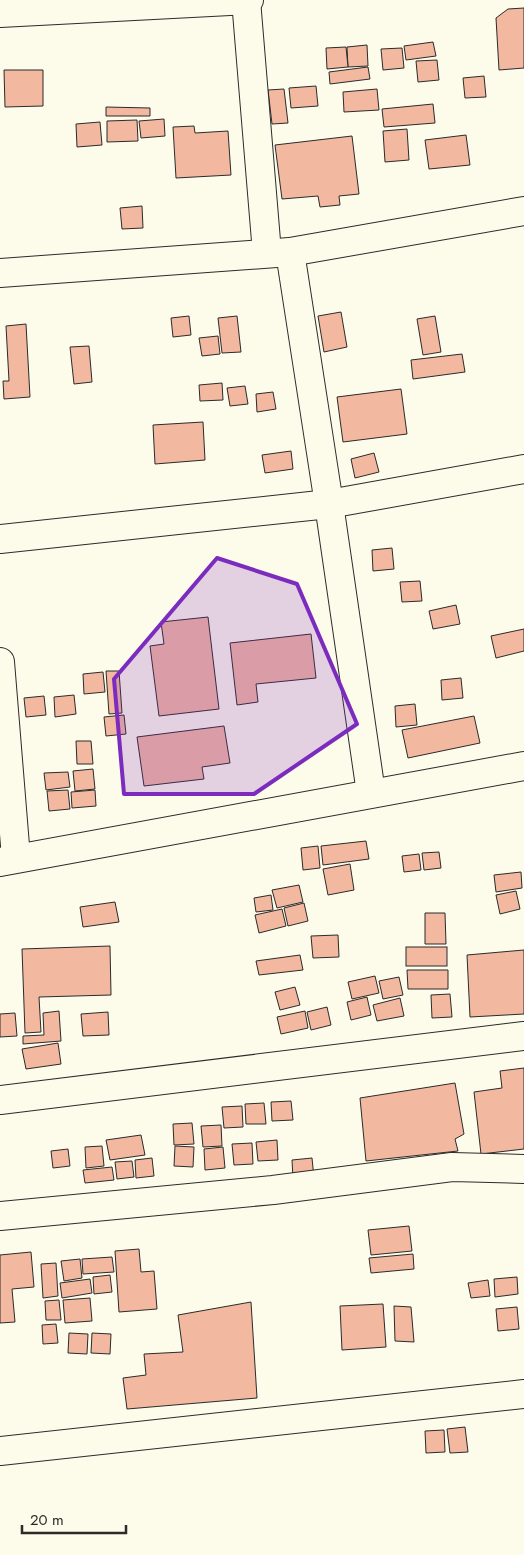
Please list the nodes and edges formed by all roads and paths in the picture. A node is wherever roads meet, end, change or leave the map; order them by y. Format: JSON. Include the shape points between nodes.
{"nodes":[{"id":1,"x":247,"y":0,"type":"edge"},
{"id":2,"x":39,"y":5,"type":"edge"},
{"id":3,"x":0,"y":13,"type":"edge"},
{"id":4,"x":524,"y":211,"type":"edge"},
{"id":5,"x":279,"y":253,"type":"junction"},
{"id":6,"x":0,"y":273,"type":"edge"},
{"id":7,"x":524,"y":469,"type":"edge"},
{"id":8,"x":329,"y":504,"type":"junction"},
{"id":9,"x":0,"y":539,"type":"edge"},
{"id":10,"x":0,"y":662,"type":"edge"},
{"id":11,"x":524,"y":766,"type":"edge"},
{"id":12,"x":371,"y":793,"type":"junction"},
{"id":13,"x":8,"y":860,"type":"edge"},
{"id":14,"x":524,"y":1036,"type":"edge"},
{"id":15,"x":0,"y":1100,"type":"edge"},
{"id":16,"x":524,"y":1169,"type":"edge"},
{"id":17,"x":0,"y":1216,"type":"edge"},
{"id":18,"x":524,"y":1394,"type":"edge"},
{"id":19,"x":0,"y":1451,"type":"edge"}],
"edges":[{"from":1,"to":2,"type":"street"},
{"from":1,"to":5,"type":"street"},
{"from":2,"to":3,"type":"street"},
{"from":4,"to":5,"type":"street"},
{"from":5,"to":6,"type":"street"},
{"from":5,"to":8,"type":"street"},
{"from":7,"to":8,"type":"street"},
{"from":8,"to":9,"type":"street"},
{"from":8,"to":12,"type":"street"},
{"from":10,"to":13,"type":"street"},
{"from":11,"to":12,"type":"street"},
{"from":12,"to":13,"type":"street"},
{"from":14,"to":15,"type":"street"},
{"from":16,"to":17,"type":"street","via":[[452,1167],[274,1190]]},
{"from":18,"to":19,"type":"street"}]}
